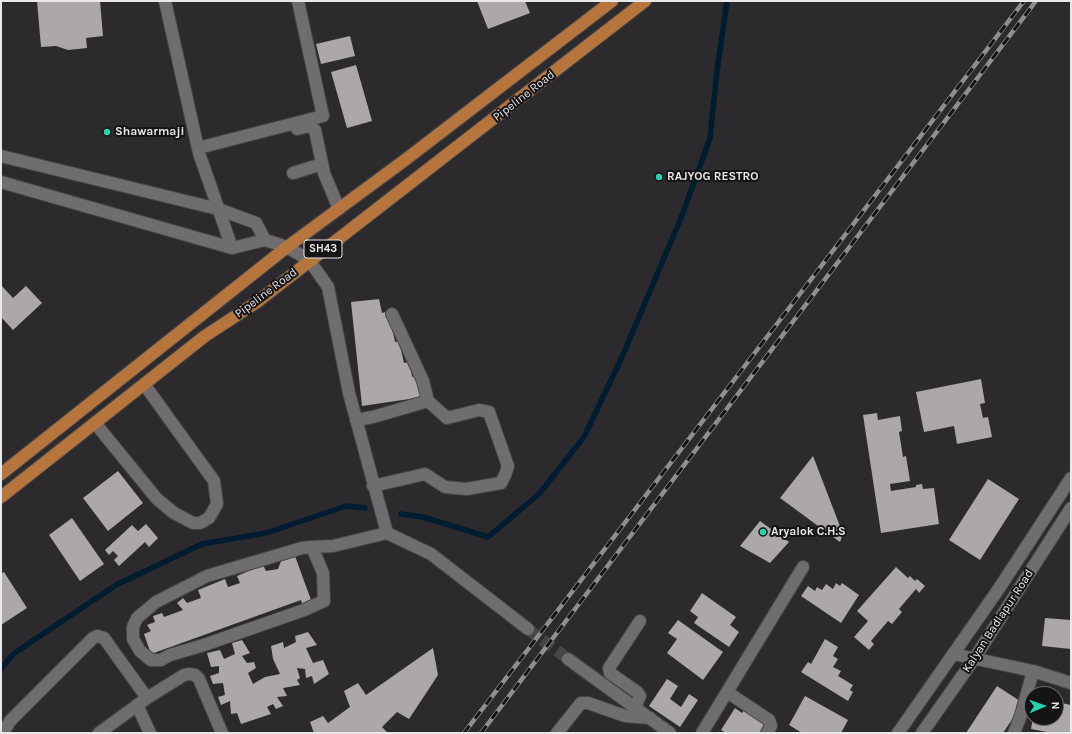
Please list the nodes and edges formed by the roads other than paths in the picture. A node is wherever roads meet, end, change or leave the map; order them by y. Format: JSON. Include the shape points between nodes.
{"nodes":[{"id":1,"x":164,"y":1,"type":"edge"},
{"id":2,"x":298,"y":1,"type":"edge"},
{"id":3,"x":612,"y":1,"type":"edge"},
{"id":4,"x":645,"y":1,"type":"edge"},
{"id":5,"x":199,"y":150,"type":"junction"},
{"id":6,"x":1,"y":156,"type":"edge"},
{"id":7,"x":322,"y":164,"type":"junction"},
{"id":8,"x":294,"y":173,"type":"dead end"},
{"id":9,"x":1,"y":182,"type":"edge"},
{"id":10,"x":218,"y":209,"type":"junction"},
{"id":11,"x":339,"y":209,"type":"junction"},
{"id":12,"x":265,"y":240,"type":"junction"},
{"id":13,"x":287,"y":247,"type":"junction"},
{"id":14,"x":232,"y":248,"type":"junction"},
{"id":15,"x":309,"y":260,"type":"junction"},
{"id":16,"x":392,"y":314,"type":"dead end"},
{"id":17,"x":144,"y":384,"type":"junction"},
{"id":18,"x":428,"y":401,"type":"junction"},
{"id":19,"x":356,"y":420,"type":"junction"},
{"id":20,"x":95,"y":423,"type":"junction"},
{"id":21,"x":1,"y":474,"type":"edge"},
{"id":22,"x":1071,"y":478,"type":"edge"},
{"id":23,"x":373,"y":486,"type":"junction"},
{"id":24,"x":1,"y":497,"type":"edge"},
{"id":25,"x":1071,"y":508,"type":"edge"},
{"id":26,"x":387,"y":533,"type":"junction"},
{"id":27,"x":312,"y":547,"type":"junction"},
{"id":28,"x":803,"y":567,"type":"dead end"},
{"id":29,"x":640,"y":621,"type":"dead end"},
{"id":30,"x":528,"y":629,"type":"tunnel mouth"},
{"id":31,"x":953,"y":654,"type":"junction"},
{"id":32,"x":568,"y":659,"type":"tunnel mouth"},
{"id":33,"x":974,"y":659,"type":"junction"},
{"id":34,"x":1033,"y":671,"type":"junction"},
{"id":35,"x":1071,"y":683,"type":"edge"},
{"id":36,"x":727,"y":692,"type":"junction"},
{"id":37,"x":147,"y":698,"type":"junction"},
{"id":38,"x":137,"y":705,"type":"junction"},
{"id":39,"x":635,"y":707,"type":"junction"},
{"id":40,"x":650,"y":718,"type":"junction"},
{"id":41,"x":3,"y":733,"type":"edge"},
{"id":42,"x":99,"y":733,"type":"edge"},
{"id":43,"x":150,"y":733,"type":"edge"},
{"id":44,"x":222,"y":733,"type":"edge"},
{"id":45,"x":557,"y":733,"type":"edge"},
{"id":46,"x":670,"y":733,"type":"edge"},
{"id":47,"x":702,"y":733,"type":"edge"},
{"id":48,"x":767,"y":733,"type":"edge"},
{"id":49,"x":898,"y":733,"type":"edge"},
{"id":50,"x":922,"y":733,"type":"edge"},
{"id":51,"x":1014,"y":733,"type":"edge"}],
"edges":[{"from":1,"to":5,"type":"street"},
{"from":2,"to":5,"type":"street","via":[[324,116]]},
{"from":3,"to":11,"type":"main road","name":"Pipeline Road","number":"SH43"},
{"from":4,"to":15,"type":"main road","name":"Pipeline Road","number":"SH43"},
{"from":5,"to":7,"type":"street","via":[[310,126],[315,130]]},
{"from":5,"to":10,"type":"street"},
{"from":6,"to":10,"type":"street"},
{"from":7,"to":8,"type":"street"},
{"from":7,"to":11,"type":"street"},
{"from":9,"to":14,"type":"street"},
{"from":10,"to":12,"type":"street","via":[[256,223]]},
{"from":10,"to":14,"type":"street"},
{"from":11,"to":13,"type":"main road","name":"Pipeline Road","number":"SH43"},
{"from":12,"to":13,"type":"street"},
{"from":12,"to":14,"type":"street"},
{"from":13,"to":15,"type":"street"},
{"from":13,"to":21,"type":"main road","name":"Pipeline Road","number":"SH43"},
{"from":15,"to":17,"type":"main road","name":"Pipeline Road","number":"SH43","via":[[257,302],[205,336]]},
{"from":15,"to":19,"type":"street","via":[[328,287]]},
{"from":16,"to":18,"type":"street","via":[[423,381]]},
{"from":17,"to":20,"type":"main road","name":"Pipeline Road","number":"SH43"},
{"from":17,"to":20,"type":"street","via":[[214,481],[217,504],[209,518],[194,523],[168,509]]},
{"from":18,"to":19,"type":"street"},
{"from":18,"to":23,"type":"street","via":[[447,418],[479,410],[490,412],[508,466],[501,483],[466,489],[445,487],[425,474]]},
{"from":19,"to":23,"type":"street"},
{"from":20,"to":24,"type":"main road","name":"Pipeline Road","number":"SH43"},
{"from":22,"to":31,"type":"street","via":[[1044,522]]},
{"from":23,"to":26,"type":"street"},
{"from":25,"to":33,"type":"street","name":"Kalyan Badlapur Road"},
{"from":26,"to":27,"type":"street","via":[[333,546]]},
{"from":26,"to":30,"type":"street","via":[[431,554]]},
{"from":27,"to":27,"type":"street","via":[[207,576],[156,602],[137,618],[133,627],[133,639],[140,651],[151,660],[161,660],[324,601],[323,573]]},
{"from":28,"to":36,"type":"street"},
{"from":29,"to":39,"type":"street","via":[[608,668],[610,673],[640,696]]},
{"from":31,"to":33,"type":"street"},
{"from":31,"to":49,"type":"street"},
{"from":32,"to":39,"type":"street"},
{"from":33,"to":34,"type":"street"},
{"from":33,"to":50,"type":"street","name":"Kalyan Badlapur Road"},
{"from":34,"to":35,"type":"street"},
{"from":34,"to":51,"type":"street"},
{"from":36,"to":47,"type":"street"},
{"from":36,"to":48,"type":"street","via":[[769,720],[772,726]]},
{"from":37,"to":38,"type":"street"},
{"from":37,"to":41,"type":"street","via":[[104,638],[97,636],[10,721]]},
{"from":37,"to":44,"type":"street","via":[[184,676],[195,674]]},
{"from":38,"to":42,"type":"street"},
{"from":38,"to":43,"type":"street"},
{"from":39,"to":40,"type":"street"},
{"from":40,"to":45,"type":"street","via":[[626,716],[581,703]]},
{"from":40,"to":46,"type":"street"}]}
